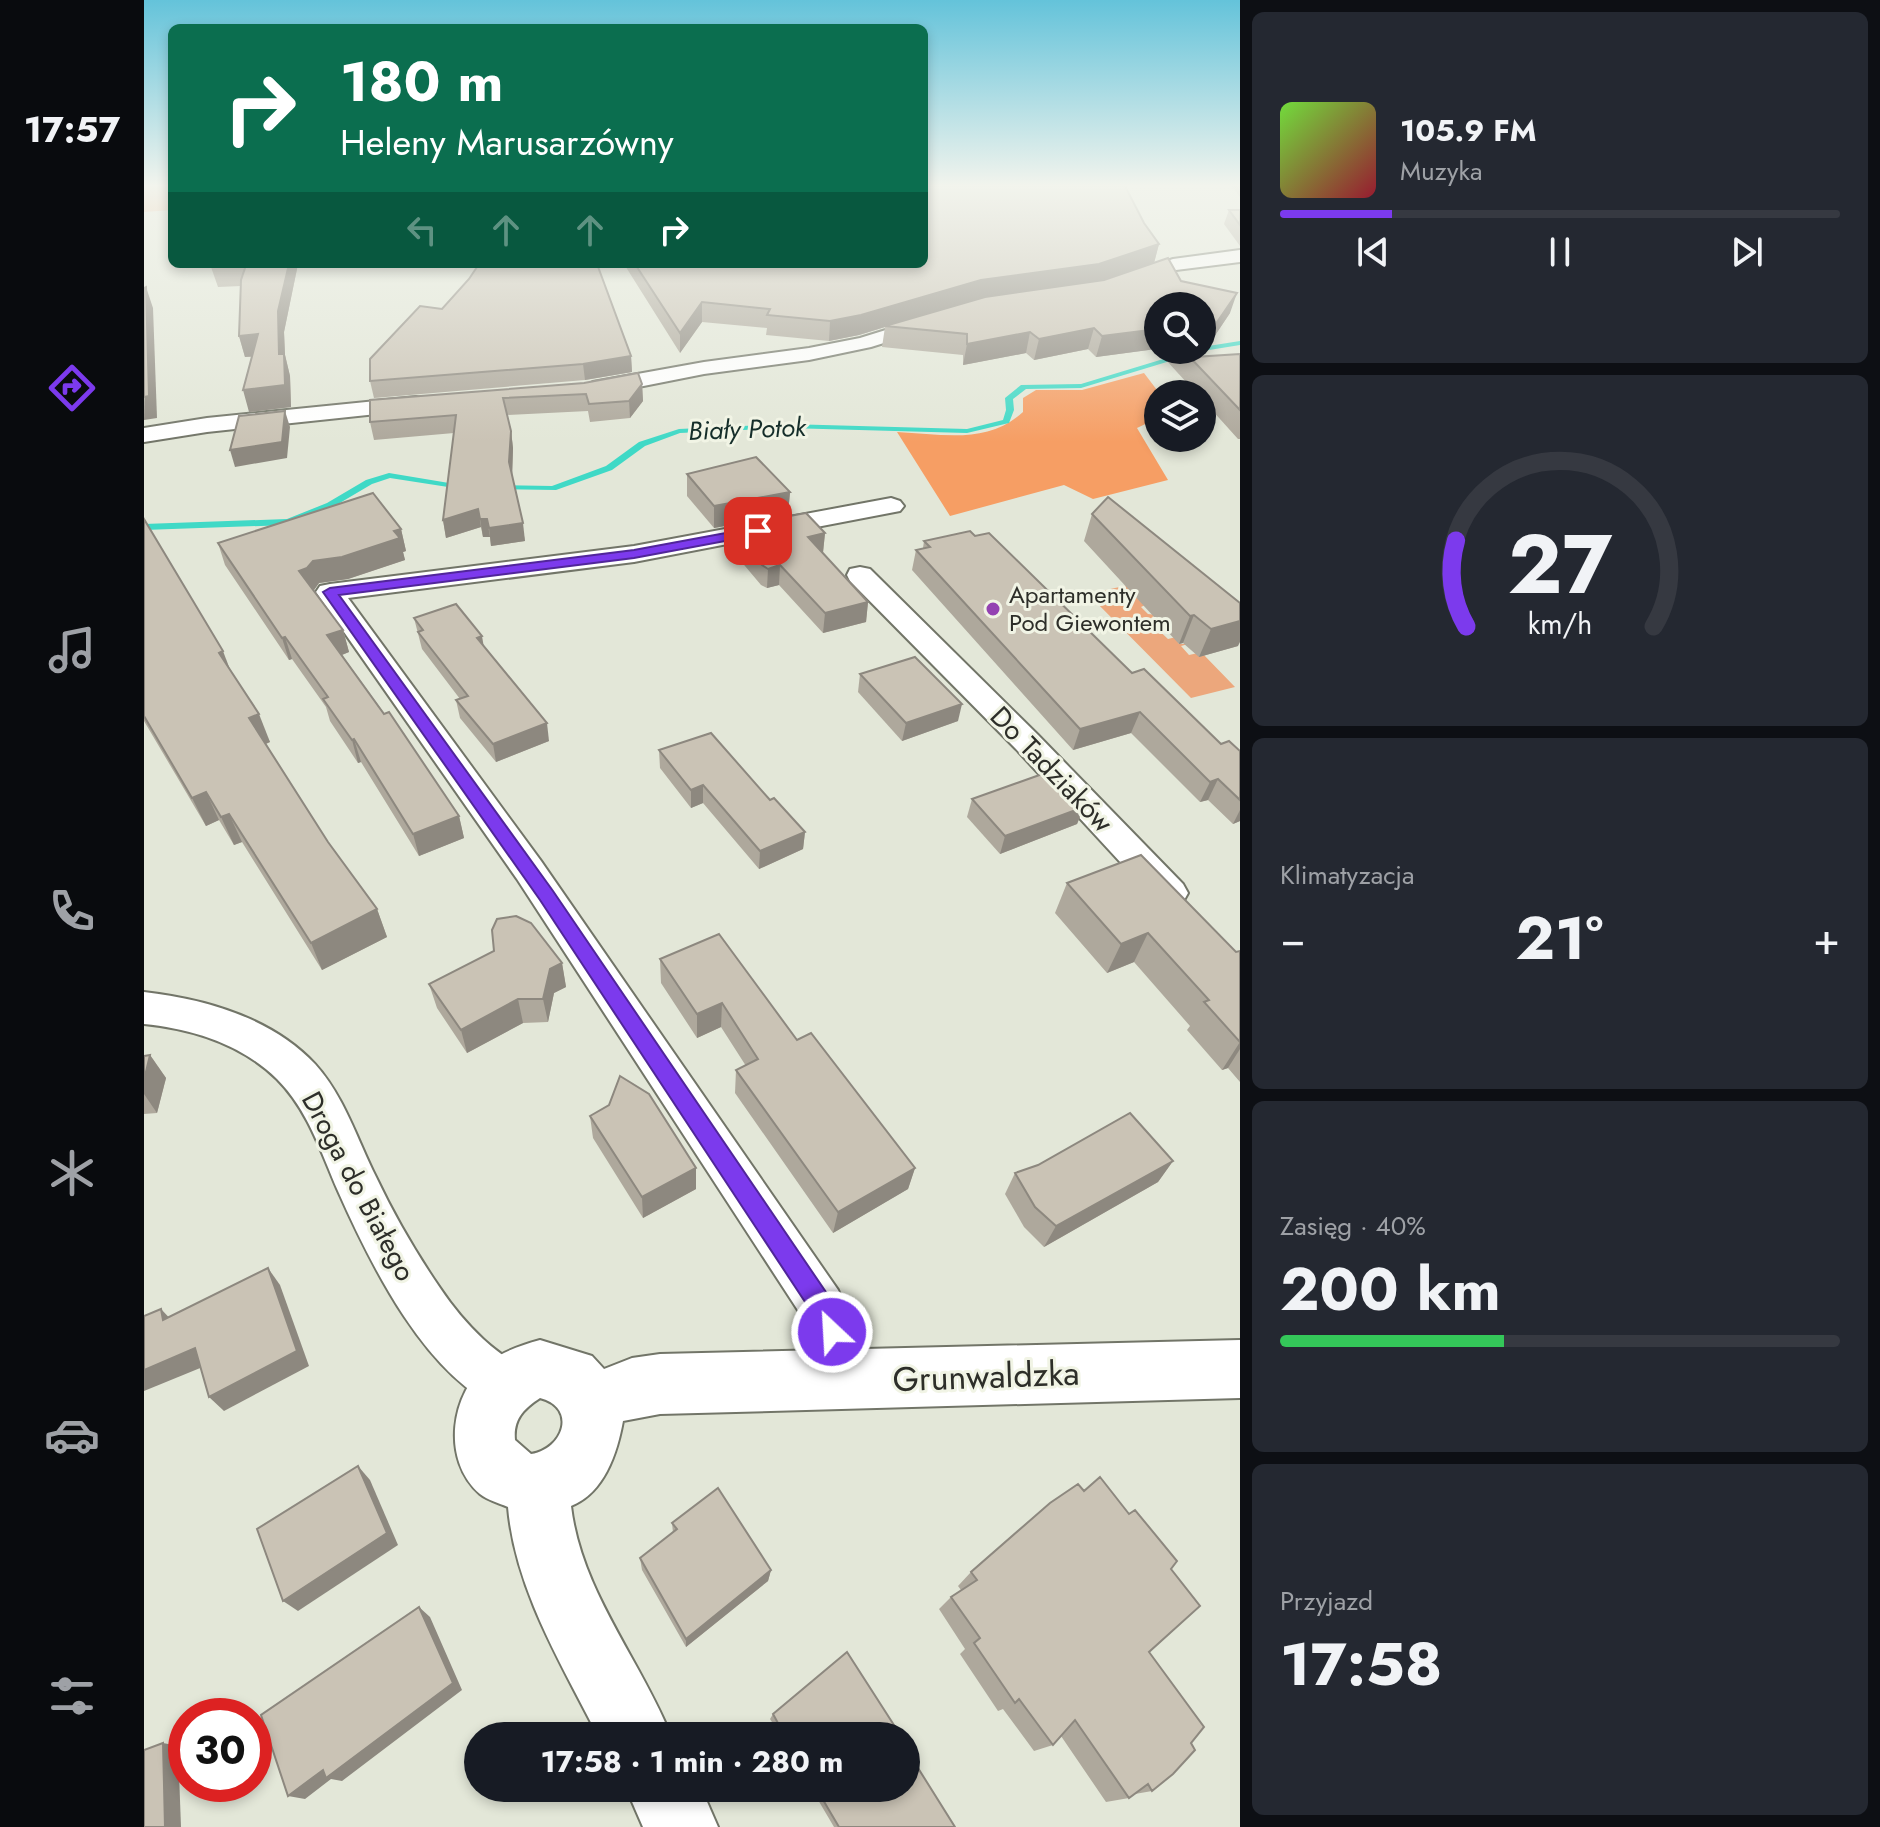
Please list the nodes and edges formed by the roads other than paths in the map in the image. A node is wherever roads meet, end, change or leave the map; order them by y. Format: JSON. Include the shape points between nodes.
{"nodes":[{"id":1,"x":1155,"y":271,"type":"edge"},
{"id":2,"x":1107,"y":288,"type":"edge"},
{"id":3,"x":954,"y":314,"type":"edge"},
{"id":4,"x":573,"y":392,"type":"edge"},
{"id":5,"x":439,"y":403,"type":"edge"},
{"id":6,"x":144,"y":435,"type":"edge"},
{"id":7,"x":891,"y":506,"type":"dead end"},
{"id":8,"x":860,"y":575,"type":"dead end"},
{"id":9,"x":1187,"y":910,"type":"edge"},
{"id":10,"x":144,"y":1008,"type":"edge"},
{"id":11,"x":1240,"y":1369,"type":"edge"},
{"id":12,"x":839,"y":1379,"type":"junction"},
{"id":13,"x":504,"y":1386,"type":"junction"},
{"id":14,"x":591,"y":1404,"type":"junction"},
{"id":15,"x":537,"y":1485,"type":"junction"},
{"id":16,"x":629,"y":1722,"type":"edge"},
{"id":17,"x":669,"y":1802,"type":"edge"},
{"id":18,"x":681,"y":1827,"type":"edge"}],
"edges":[{"from":1,"to":2,"type":"street"},
{"from":3,"to":4,"type":"street","via":[[864,343]]},
{"from":5,"to":6,"type":"street"},
{"from":7,"to":12,"type":"street","via":[[634,554],[330,592],[529,870],[822,1306],[835,1342]]},
{"from":8,"to":9,"type":"street","name":"Do Tadziaków"},
{"from":10,"to":13,"type":"street","name":"Droga do Białego","via":[[246,1035],[290,1066],[320,1104],[359,1189],[431,1319]]},
{"from":11,"to":12,"type":"street","name":"Grunwaldzka"},
{"from":12,"to":14,"type":"street","name":"Grunwaldzka","via":[[660,1384]]},
{"from":13,"to":14,"type":"street","via":[[520,1374],[550,1369],[575,1380]]},
{"from":13,"to":15,"type":"street","via":[[484,1422],[487,1450],[501,1473],[524,1485]]},
{"from":14,"to":15,"type":"street","via":[[593,1431],[583,1457],[563,1476]]},
{"from":15,"to":16,"type":"street","via":[[541,1528],[557,1578]]},
{"from":17,"to":18,"type":"street"}]}
